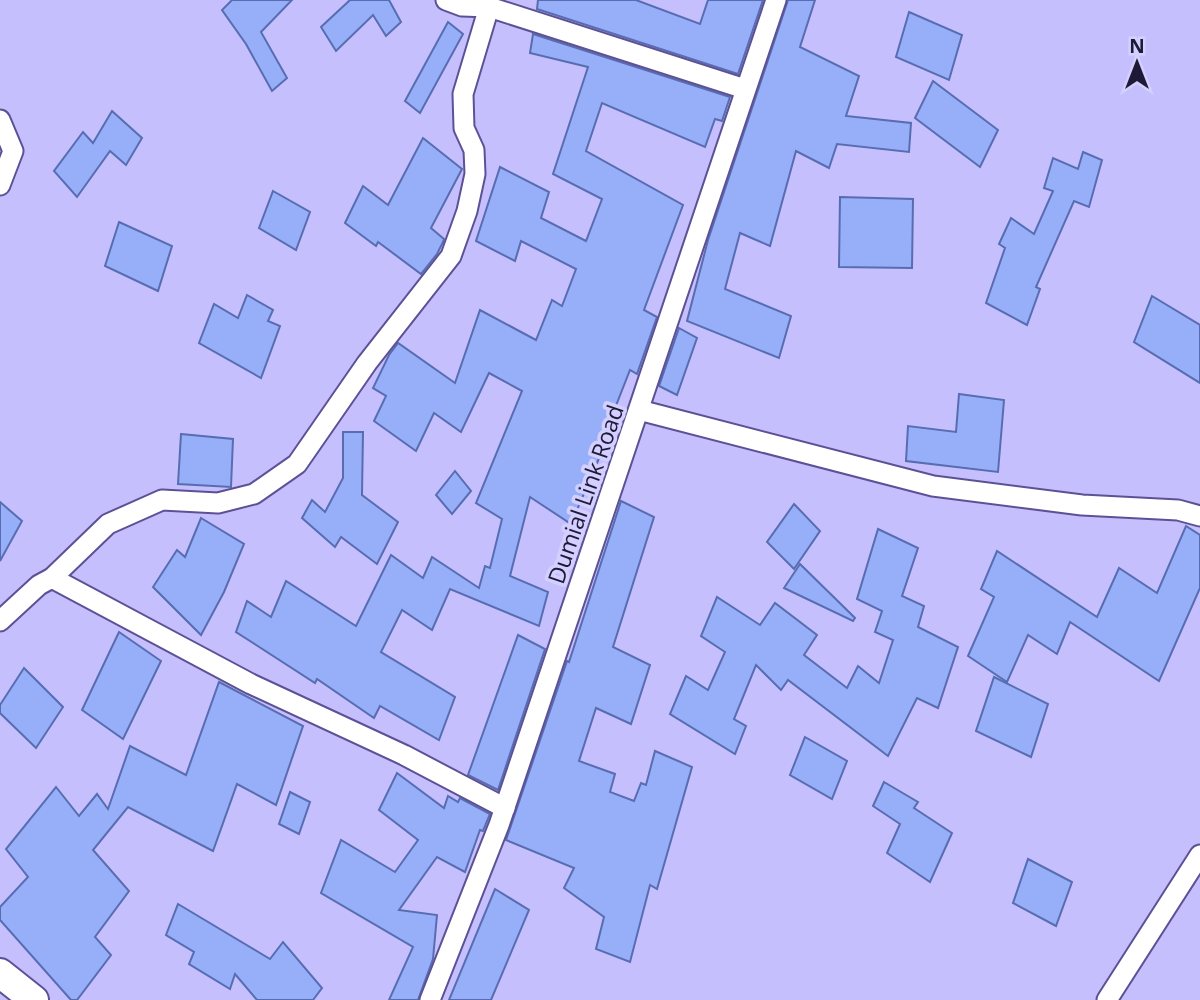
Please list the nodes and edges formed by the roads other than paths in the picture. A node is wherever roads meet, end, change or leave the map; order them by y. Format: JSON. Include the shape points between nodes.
{"nodes":[{"id":1,"x":446,"y":0,"type":"edge"},
{"id":2,"x":776,"y":0,"type":"edge"},
{"id":3,"x":489,"y":7,"type":"junction"},
{"id":4,"x":745,"y":89,"type":"junction"},
{"id":5,"x":0,"y":120,"type":"edge"},
{"id":6,"x":0,"y":185,"type":"edge"},
{"id":7,"x":639,"y":410,"type":"junction"},
{"id":8,"x":1200,"y":516,"type":"edge"},
{"id":9,"x":52,"y":578,"type":"junction"},
{"id":10,"x":0,"y":621,"type":"edge"},
{"id":11,"x":505,"y":808,"type":"junction"},
{"id":12,"x":1200,"y":855,"type":"edge"},
{"id":13,"x":0,"y":973,"type":"edge"},
{"id":14,"x":34,"y":1000,"type":"edge"},
{"id":15,"x":430,"y":1000,"type":"edge"},
{"id":16,"x":1107,"y":1000,"type":"edge"}],
"edges":[{"from":1,"to":3,"type":"street"},
{"from":2,"to":4,"type":"street","name":"Dumial Link Road"},
{"from":3,"to":4,"type":"street"},
{"from":3,"to":9,"type":"street","via":[[463,94],[464,128],[474,150],[475,174],[451,256],[367,363],[297,464],[254,494],[218,503],[162,500],[108,524]]},
{"from":4,"to":7,"type":"street","name":"Dumial Link Road"},
{"from":5,"to":6,"type":"street","via":[[13,151]]},
{"from":7,"to":8,"type":"street","via":[[933,486],[1082,505],[1178,510]]},
{"from":7,"to":11,"type":"street","name":"Dumial Link Road"},
{"from":9,"to":10,"type":"street","via":[[38,585]]},
{"from":9,"to":11,"type":"street","via":[[251,684]]},
{"from":11,"to":15,"type":"street","name":"Dumial Link Road"},
{"from":12,"to":16,"type":"street"},
{"from":13,"to":14,"type":"main road"}]}
